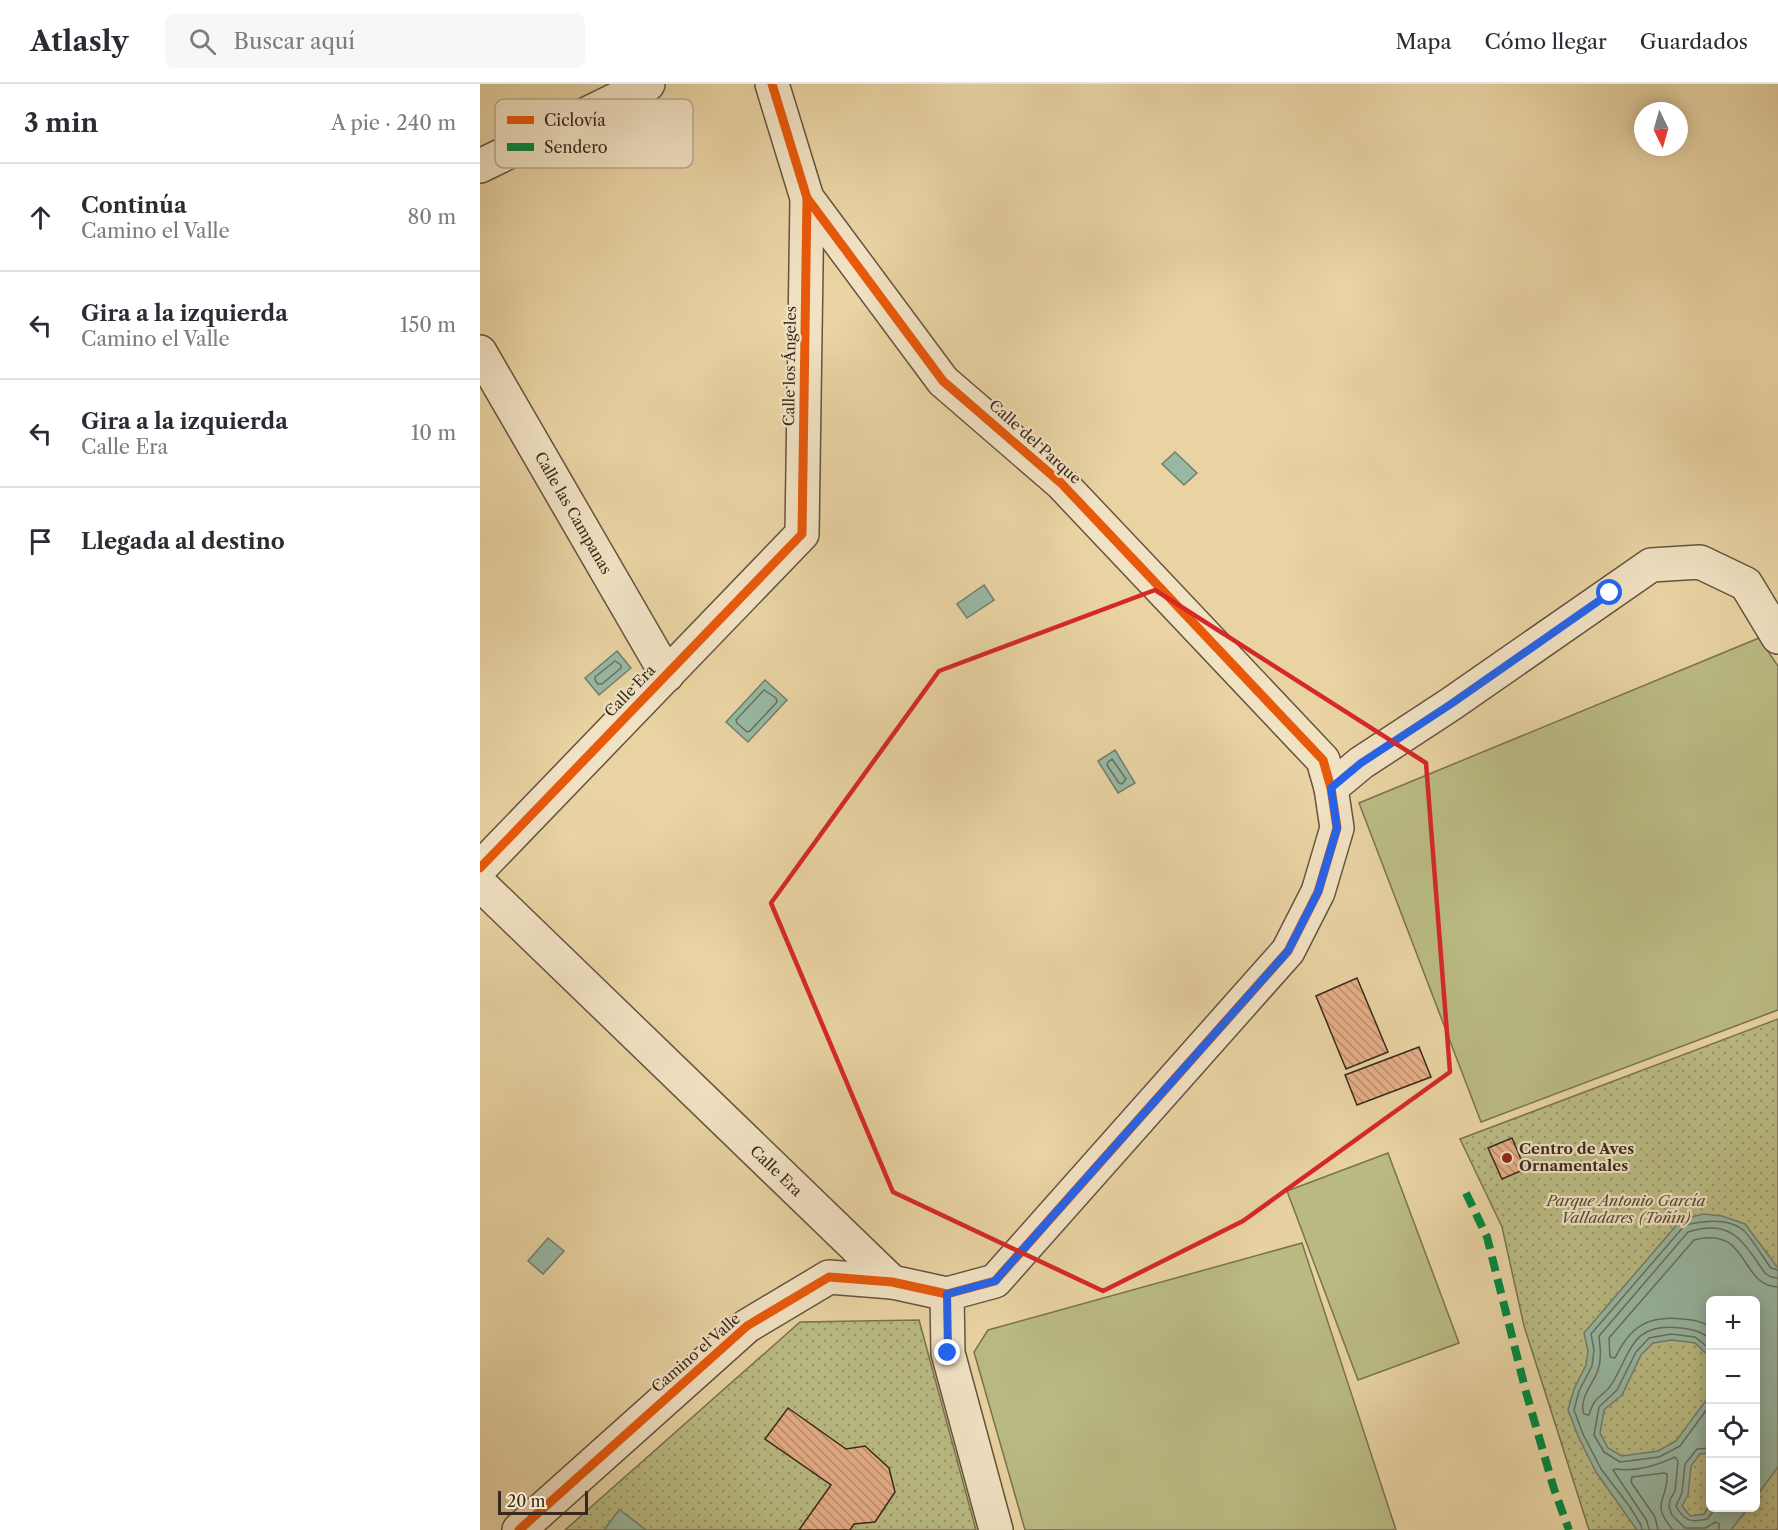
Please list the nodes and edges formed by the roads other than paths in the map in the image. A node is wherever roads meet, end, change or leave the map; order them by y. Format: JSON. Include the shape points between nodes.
{"nodes":[{"id":1,"x":648,"y":84,"type":"edge"},
{"id":2,"x":772,"y":84,"type":"edge"},
{"id":3,"x":617,"y":99,"type":"edge"},
{"id":4,"x":495,"y":159,"type":"edge"},
{"id":5,"x":480,"y":166,"type":"edge"},
{"id":6,"x":807,"y":198,"type":"junction"},
{"id":7,"x":480,"y":352,"type":"edge"},
{"id":8,"x":802,"y":534,"type":"joint"},
{"id":9,"x":1778,"y":637,"type":"edge"},
{"id":10,"x":667,"y":675,"type":"junction"},
{"id":11,"x":1331,"y":788,"type":"junction"},
{"id":12,"x":480,"y":868,"type":"edge"},
{"id":13,"x":480,"y":884,"type":"edge"},
{"id":14,"x":892,"y":1282,"type":"junction"},
{"id":15,"x":947,"y":1294,"type":"junction"},
{"id":16,"x":519,"y":1530,"type":"edge"},
{"id":17,"x":996,"y":1530,"type":"edge"}],
"edges":[{"from":1,"to":3,"type":"street"},
{"from":2,"to":6,"type":"street","name":"Calle del Parque"},
{"from":4,"to":5,"type":"street"},
{"from":6,"to":8,"type":"street","name":"Calle los Ángeles"},
{"from":6,"to":11,"type":"street","name":"Calle del Parque","via":[[943,381],[1061,483],[1323,760]]},
{"from":7,"to":10,"type":"street","name":"Calle las Campanas"},
{"from":8,"to":10,"type":"street","name":"Calle Era"},
{"from":9,"to":11,"type":"street","via":[[1746,584],[1700,562],[1651,565],[1361,763]]},
{"from":10,"to":12,"type":"street","name":"Calle Era"},
{"from":11,"to":15,"type":"street","name":"Camino el Valle","via":[[1337,828],[1318,892],[1288,951],[995,1281]]},
{"from":13,"to":14,"type":"street","name":"Calle Era"},
{"from":14,"to":15,"type":"street","name":"Camino el Valle"},
{"from":14,"to":16,"type":"street","name":"Camino el Valle","via":[[829,1277],[747,1326]]},
{"from":15,"to":17,"type":"street","via":[[948,1353]]}]}
